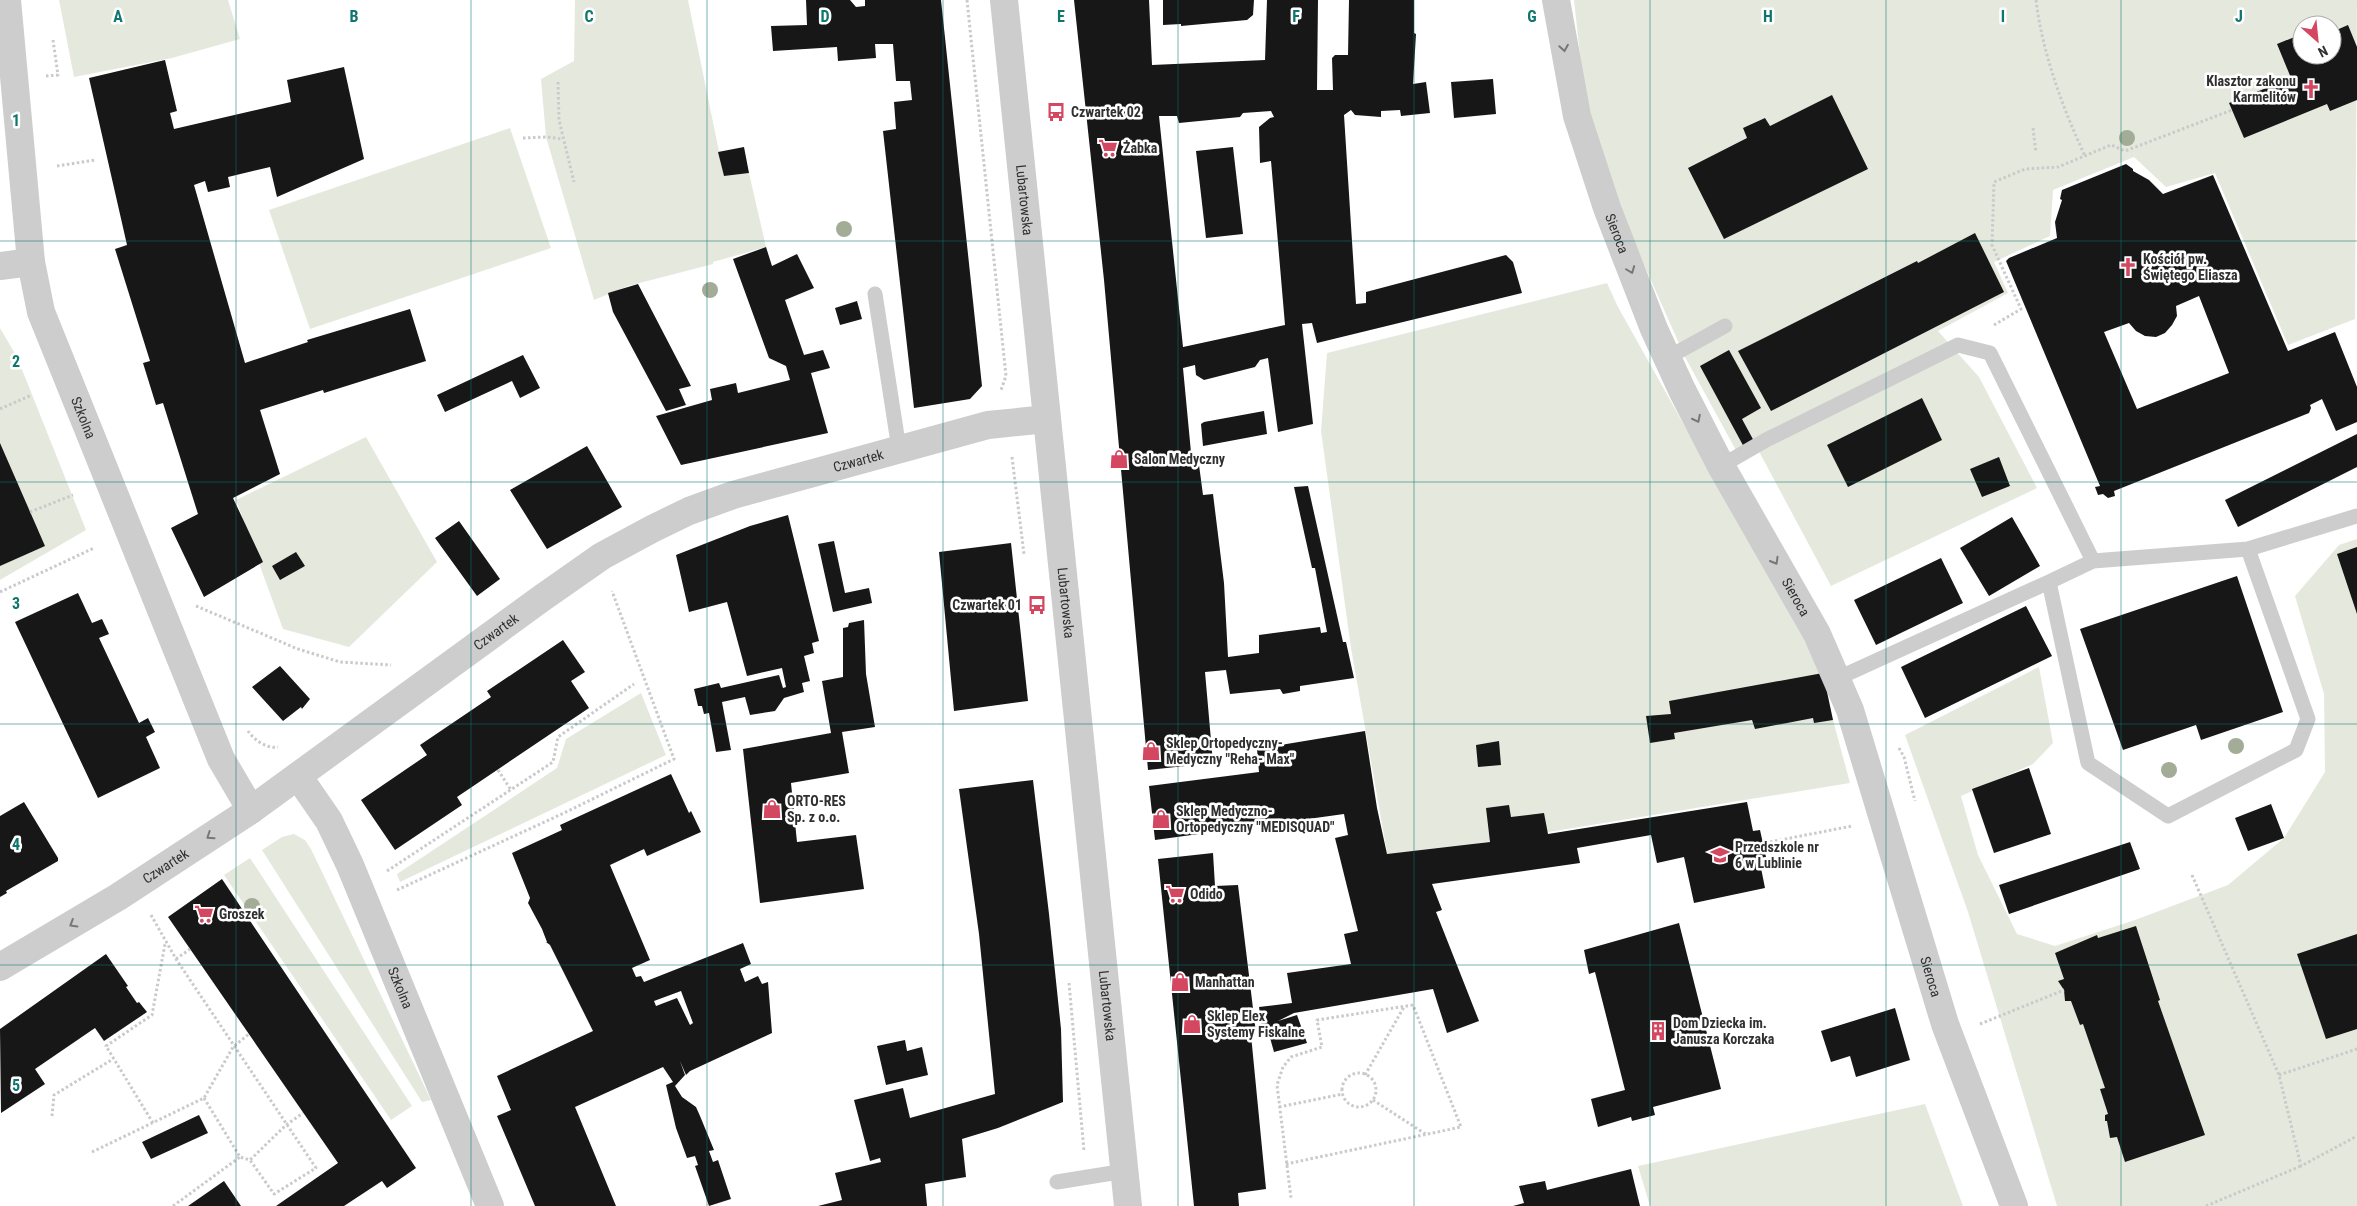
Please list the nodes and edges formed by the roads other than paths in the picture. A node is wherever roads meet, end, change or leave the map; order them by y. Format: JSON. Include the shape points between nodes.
{"nodes":[{"id":1,"x":7,"y":0,"type":"edge"},
{"id":2,"x":1004,"y":0,"type":"edge"},
{"id":3,"x":1556,"y":0,"type":"edge"},
{"id":4,"x":31,"y":262,"type":"junction"},
{"id":5,"x":0,"y":266,"type":"edge"},
{"id":6,"x":875,"y":294,"type":"dead end"},
{"id":7,"x":1725,"y":326,"type":"dead end"},
{"id":8,"x":1667,"y":358,"type":"junction"},
{"id":9,"x":1047,"y":419,"type":"junction"},
{"id":10,"x":899,"y":449,"type":"junction"},
{"id":11,"x":1721,"y":466,"type":"junction"},
{"id":12,"x":2357,"y":516,"type":"edge"},
{"id":13,"x":2248,"y":549,"type":"junction"},
{"id":14,"x":2094,"y":561,"type":"junction"},
{"id":15,"x":2049,"y":582,"type":"junction"},
{"id":16,"x":1836,"y":679,"type":"junction"},
{"id":17,"x":298,"y":776,"type":"junction"},
{"id":18,"x":251,"y":810,"type":"junction"},
{"id":19,"x":0,"y":967,"type":"edge"},
{"id":20,"x":1125,"y":1172,"type":"junction"},
{"id":21,"x":1057,"y":1182,"type":"dead end"},
{"id":22,"x":490,"y":1206,"type":"edge"},
{"id":23,"x":1128,"y":1206,"type":"edge"},
{"id":24,"x":2014,"y":1206,"type":"edge"}],
"edges":[{"from":1,"to":4,"type":"street","name":"Szkolna"},
{"from":2,"to":9,"type":"street","name":"Lubartowska"},
{"from":3,"to":8,"type":"street","name":"Sieroca","one_way":true,"via":[[1577,116],[1607,208]]},
{"from":4,"to":5,"type":"street"},
{"from":4,"to":18,"type":"street","name":"Szkolna","via":[[41,312],[221,759]]},
{"from":6,"to":10,"type":"lane"},
{"from":7,"to":8,"type":"lane"},
{"from":8,"to":11,"type":"street","name":"Sieroca","one_way":true},
{"from":9,"to":10,"type":"street","name":"Czwartek","via":[[988,425]]},
{"from":9,"to":20,"type":"street","name":"Lubartowska"},
{"from":10,"to":17,"type":"street","name":"Czwartek","via":[[733,495],[689,512],[611,551]]},
{"from":11,"to":14,"type":"lane","via":[[1766,440],[1958,345],[1990,352]]},
{"from":11,"to":16,"type":"street","name":"Sieroca","one_way":true,"via":[[1817,634]]},
{"from":12,"to":13,"type":"lane"},
{"from":13,"to":14,"type":"lane"},
{"from":13,"to":15,"type":"lane","via":[[2308,719],[2296,750],[2168,816],[2088,763]]},
{"from":14,"to":15,"type":"lane"},
{"from":15,"to":16,"type":"lane"},
{"from":16,"to":24,"type":"street","name":"Sieroca","via":[[1866,758],[1944,1024]]},
{"from":17,"to":18,"type":"street","name":"Czwartek"},
{"from":17,"to":22,"type":"street","name":"Szkolna","via":[[329,821],[350,865]]},
{"from":18,"to":19,"type":"street","name":"Czwartek","one_way":true,"via":[[118,897]]},
{"from":20,"to":21,"type":"lane"},
{"from":20,"to":23,"type":"street","name":"Lubartowska"}]}
